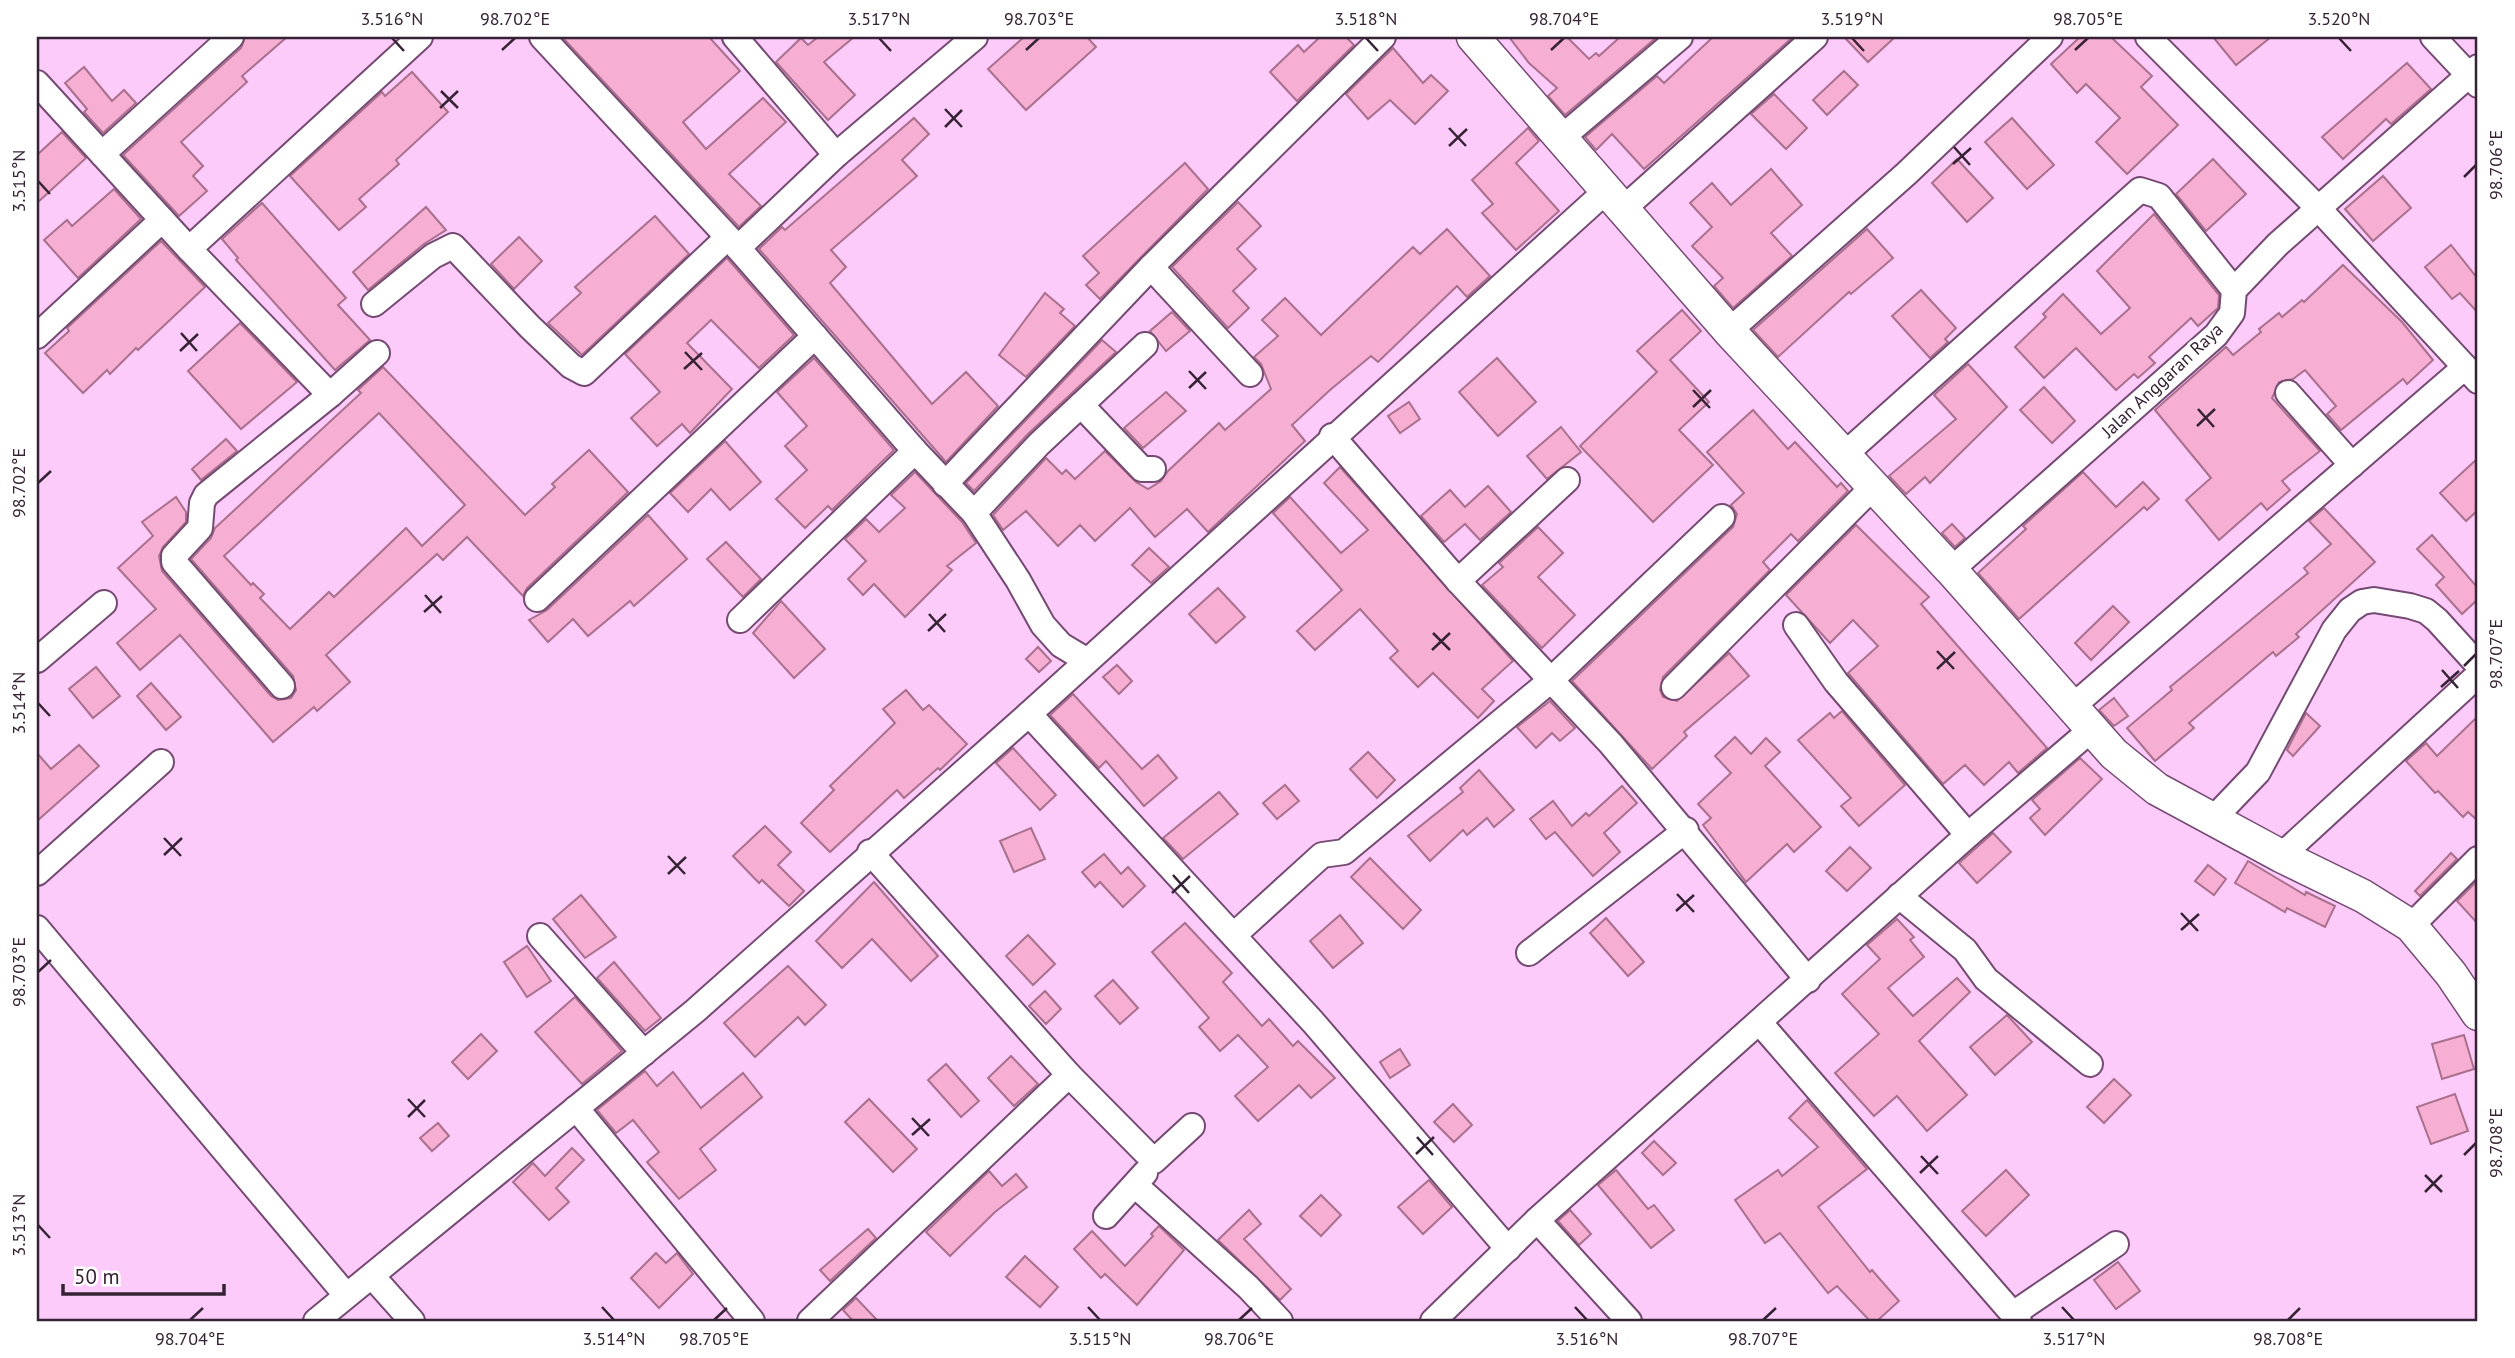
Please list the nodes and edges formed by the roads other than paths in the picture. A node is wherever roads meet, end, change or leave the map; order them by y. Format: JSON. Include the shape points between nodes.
{"nodes":[{"id":1,"x":231,"y":37,"type":"edge"},
{"id":2,"x":420,"y":37,"type":"edge"},
{"id":3,"x":542,"y":37,"type":"edge"},
{"id":4,"x":735,"y":37,"type":"edge"},
{"id":5,"x":975,"y":37,"type":"edge"},
{"id":6,"x":1383,"y":37,"type":"edge"},
{"id":7,"x":1473,"y":37,"type":"edge"},
{"id":8,"x":1680,"y":37,"type":"edge"},
{"id":9,"x":1815,"y":37,"type":"edge"},
{"id":10,"x":2050,"y":37,"type":"edge"},
{"id":11,"x":2148,"y":37,"type":"edge"},
{"id":12,"x":2433,"y":37,"type":"edge"},
{"id":13,"x":2475,"y":76,"type":"edge"},
{"id":14,"x":37,"y":83,"type":"edge"},
{"id":15,"x":1560,"y":139,"type":"junction"},
{"id":16,"x":102,"y":155,"type":"junction"},
{"id":17,"x":836,"y":155,"type":"junction"},
{"id":18,"x":1613,"y":201,"type":"junction"},
{"id":19,"x":2318,"y":208,"type":"junction"},
{"id":20,"x":162,"y":220,"type":"junction"},
{"id":21,"x":733,"y":243,"type":"junction"},
{"id":22,"x":189,"y":249,"type":"junction"},
{"id":23,"x":1151,"y":267,"type":"junction"},
{"id":24,"x":2234,"y":290,"type":"junction"},
{"id":25,"x":374,"y":304,"type":"dead end"},
{"id":26,"x":1729,"y":331,"type":"junction"},
{"id":27,"x":37,"y":336,"type":"edge"},
{"id":28,"x":816,"y":336,"type":"junction"},
{"id":29,"x":1145,"y":345,"type":"dead end"},
{"id":30,"x":377,"y":353,"type":"dead end"},
{"id":31,"x":1250,"y":374,"type":"dead end"},
{"id":32,"x":2472,"y":374,"type":"edge"},
{"id":33,"x":2288,"y":393,"type":"dead end"},
{"id":34,"x":330,"y":394,"type":"junction"},
{"id":35,"x":1081,"y":405,"type":"junction"},
{"id":36,"x":1332,"y":436,"type":"junction"},
{"id":37,"x":915,"y":452,"type":"junction"},
{"id":38,"x":1844,"y":455,"type":"junction"},
{"id":39,"x":2352,"y":465,"type":"junction"},
{"id":40,"x":1153,"y":469,"type":"dead end"},
{"id":41,"x":1567,"y":480,"type":"dead end"},
{"id":42,"x":945,"y":484,"type":"junction"},
{"id":43,"x":1873,"y":487,"type":"junction"},
{"id":44,"x":974,"y":513,"type":"junction"},
{"id":45,"x":1722,"y":517,"type":"dead end"},
{"id":46,"x":1951,"y":570,"type":"junction"},
{"id":47,"x":1458,"y":580,"type":"junction"},
{"id":48,"x":537,"y":599,"type":"dead end"},
{"id":49,"x":104,"y":603,"type":"dead end"},
{"id":50,"x":740,"y":620,"type":"dead end"},
{"id":51,"x":1796,"y":625,"type":"dead end"},
{"id":52,"x":37,"y":660,"type":"edge"},
{"id":53,"x":1086,"y":660,"type":"junction"},
{"id":54,"x":2478,"y":665,"type":"edge"},
{"id":55,"x":2478,"y":675,"type":"edge"},
{"id":56,"x":1550,"y":681,"type":"junction"},
{"id":57,"x":282,"y":686,"type":"dead end"},
{"id":58,"x":1674,"y":687,"type":"dead end"},
{"id":59,"x":1029,"y":714,"type":"junction"},
{"id":60,"x":2082,"y":717,"type":"junction"},
{"id":61,"x":161,"y":762,"type":"dead end"},
{"id":62,"x":2212,"y":820,"type":"junction"},
{"id":63,"x":1686,"y":830,"type":"junction"},
{"id":64,"x":1968,"y":835,"type":"junction"},
{"id":65,"x":870,"y":852,"type":"junction"},
{"id":66,"x":2281,"y":856,"type":"junction"},
{"id":67,"x":2478,"y":859,"type":"edge"},
{"id":68,"x":37,"y":873,"type":"edge"},
{"id":69,"x":1899,"y":896,"type":"junction"},
{"id":70,"x":2411,"y":926,"type":"junction"},
{"id":71,"x":37,"y":928,"type":"edge"},
{"id":72,"x":1234,"y":935,"type":"junction"},
{"id":73,"x":540,"y":936,"type":"dead end"},
{"id":74,"x":1529,"y":953,"type":"dead end"},
{"id":75,"x":1808,"y":980,"type":"junction"},
{"id":76,"x":2478,"y":1014,"type":"edge"},
{"id":77,"x":1760,"y":1023,"type":"junction"},
{"id":78,"x":644,"y":1053,"type":"junction"},
{"id":79,"x":2090,"y":1064,"type":"dead end"},
{"id":80,"x":1069,"y":1075,"type":"junction"},
{"id":81,"x":576,"y":1108,"type":"junction"},
{"id":82,"x":1192,"y":1126,"type":"dead end"},
{"id":83,"x":1154,"y":1161,"type":"junction"},
{"id":84,"x":1135,"y":1185,"type":"junction"},
{"id":85,"x":1106,"y":1216,"type":"dead end"},
{"id":86,"x":1537,"y":1220,"type":"junction"},
{"id":87,"x":2116,"y":1244,"type":"dead end"},
{"id":88,"x":1508,"y":1250,"type":"junction"},
{"id":89,"x":372,"y":1276,"type":"junction"},
{"id":90,"x":346,"y":1295,"type":"junction"},
{"id":91,"x":2016,"y":1318,"type":"edge"},
{"id":92,"x":316,"y":1321,"type":"edge"},
{"id":93,"x":412,"y":1321,"type":"edge"},
{"id":94,"x":752,"y":1321,"type":"edge"},
{"id":95,"x":810,"y":1321,"type":"edge"},
{"id":96,"x":1280,"y":1321,"type":"edge"},
{"id":97,"x":1433,"y":1321,"type":"edge"},
{"id":98,"x":1629,"y":1321,"type":"edge"}],
"edges":[{"from":1,"to":16,"type":"street"},
{"from":2,"to":22,"type":"street"},
{"from":3,"to":21,"type":"street"},
{"from":4,"to":17,"type":"street"},
{"from":5,"to":17,"type":"street"},
{"from":6,"to":23,"type":"street"},
{"from":7,"to":15,"type":"street"},
{"from":8,"to":15,"type":"street"},
{"from":9,"to":18,"type":"street"},
{"from":10,"to":26,"type":"street","via":[[1906,174]]},
{"from":11,"to":19,"type":"street"},
{"from":12,"to":13,"type":"street"},
{"from":13,"to":19,"type":"street"},
{"from":14,"to":16,"type":"street"},
{"from":15,"to":18,"type":"street"},
{"from":16,"to":20,"type":"street"},
{"from":17,"to":21,"type":"street"},
{"from":18,"to":26,"type":"street"},
{"from":18,"to":36,"type":"street"},
{"from":19,"to":24,"type":"street"},
{"from":19,"to":32,"type":"street"},
{"from":20,"to":22,"type":"street"},
{"from":20,"to":27,"type":"street"},
{"from":21,"to":25,"type":"street","via":[[584,373],[530,327],[453,246],[433,256]]},
{"from":21,"to":28,"type":"street"},
{"from":22,"to":34,"type":"street"},
{"from":23,"to":31,"type":"street"},
{"from":23,"to":42,"type":"street"},
{"from":24,"to":38,"type":"street","via":[[2159,196],[2140,190]]},
{"from":24,"to":46,"type":"street","name":"Jalan Anggaran Raya","via":[[2232,313],[2217,335]]},
{"from":26,"to":38,"type":"street"},
{"from":28,"to":37,"type":"street"},
{"from":28,"to":48,"type":"street"},
{"from":29,"to":35,"type":"street"},
{"from":30,"to":34,"type":"street"},
{"from":32,"to":39,"type":"street"},
{"from":33,"to":39,"type":"street"},
{"from":34,"to":57,"type":"street","via":[[206,495],[200,528],[174,556],[174,562]]},
{"from":35,"to":40,"type":"street","via":[[1142,470]]},
{"from":35,"to":44,"type":"street"},
{"from":36,"to":47,"type":"street"},
{"from":36,"to":53,"type":"street"},
{"from":37,"to":42,"type":"street"},
{"from":37,"to":50,"type":"street"},
{"from":38,"to":43,"type":"street"},
{"from":39,"to":60,"type":"street"},
{"from":41,"to":47,"type":"street"},
{"from":42,"to":44,"type":"street"},
{"from":43,"to":46,"type":"street"},
{"from":43,"to":58,"type":"street"},
{"from":44,"to":53,"type":"street","via":[[1043,625],[1061,645]]},
{"from":45,"to":56,"type":"street"},
{"from":46,"to":60,"type":"street"},
{"from":47,"to":56,"type":"street"},
{"from":49,"to":52,"type":"street"},
{"from":51,"to":64,"type":"street","via":[[1836,682]]},
{"from":53,"to":59,"type":"street"},
{"from":54,"to":62,"type":"street","via":[[2426,611],[2397,603],[2362,602],[2334,630],[2258,772]]},
{"from":55,"to":66,"type":"street"},
{"from":56,"to":63,"type":"street"},
{"from":56,"to":72,"type":"street","via":[[1344,852],[1322,855]]},
{"from":59,"to":65,"type":"street"},
{"from":59,"to":72,"type":"street"},
{"from":60,"to":62,"type":"street","via":[[2114,754],[2157,789]]},
{"from":60,"to":64,"type":"street"},
{"from":61,"to":68,"type":"street"},
{"from":62,"to":66,"type":"street"},
{"from":63,"to":74,"type":"street"},
{"from":63,"to":75,"type":"street"},
{"from":64,"to":69,"type":"street"},
{"from":65,"to":78,"type":"street"},
{"from":65,"to":80,"type":"street"},
{"from":66,"to":70,"type":"street","via":[[2363,896]]},
{"from":67,"to":70,"type":"street"},
{"from":69,"to":75,"type":"street"},
{"from":69,"to":79,"type":"street","via":[[1965,950],[1986,979]]},
{"from":70,"to":76,"type":"street"},
{"from":71,"to":90,"type":"street"},
{"from":72,"to":88,"type":"street"},
{"from":73,"to":78,"type":"street"},
{"from":75,"to":77,"type":"street"},
{"from":77,"to":86,"type":"street"},
{"from":77,"to":91,"type":"street"},
{"from":78,"to":81,"type":"street"},
{"from":80,"to":83,"type":"street"},
{"from":80,"to":95,"type":"street"},
{"from":81,"to":89,"type":"street"},
{"from":81,"to":94,"type":"street"},
{"from":82,"to":83,"type":"street"},
{"from":83,"to":84,"type":"street"},
{"from":84,"to":85,"type":"street"},
{"from":84,"to":96,"type":"street"},
{"from":86,"to":88,"type":"street"},
{"from":86,"to":98,"type":"street"},
{"from":87,"to":91,"type":"street"},
{"from":88,"to":97,"type":"street"},
{"from":89,"to":90,"type":"street"},
{"from":89,"to":93,"type":"street"},
{"from":90,"to":92,"type":"street"}]}
